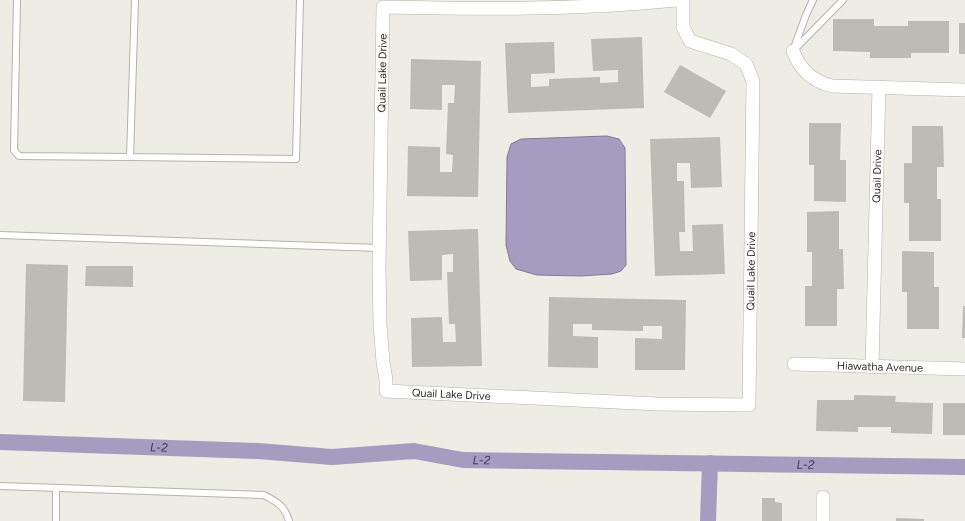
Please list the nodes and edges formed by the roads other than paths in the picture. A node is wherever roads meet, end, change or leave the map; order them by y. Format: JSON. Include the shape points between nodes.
{"nodes":[{"id":1,"x":17,"y":0,"type":"edge"},
{"id":2,"x":135,"y":0,"type":"edge"},
{"id":3,"x":300,"y":0,"type":"edge"},
{"id":4,"x":676,"y":0,"type":"edge"},
{"id":5,"x":683,"y":0,"type":"edge"},
{"id":6,"x":814,"y":0,"type":"edge"},
{"id":7,"x":842,"y":0,"type":"edge"},
{"id":8,"x":793,"y":51,"type":"junction"},
{"id":9,"x":879,"y":87,"type":"junction"},
{"id":10,"x":965,"y":90,"type":"edge"},
{"id":11,"x":130,"y":157,"type":"junction"},
{"id":12,"x":0,"y":235,"type":"edge"},
{"id":13,"x":379,"y":248,"type":"junction"},
{"id":14,"x":794,"y":364,"type":"dead end"},
{"id":15,"x":872,"y":367,"type":"junction"},
{"id":16,"x":965,"y":369,"type":"edge"},
{"id":17,"x":0,"y":486,"type":"edge"},
{"id":18,"x":56,"y":488,"type":"junction"},
{"id":19,"x":823,"y":497,"type":"dead end"},
{"id":20,"x":56,"y":521,"type":"edge"},
{"id":21,"x":290,"y":521,"type":"edge"},
{"id":22,"x":823,"y":521,"type":"edge"}],
"edges":[{"from":1,"to":11,"type":"lane","via":[[14,150],[19,156]]},
{"from":2,"to":11,"type":"lane"},
{"from":3,"to":11,"type":"lane","via":[[296,159]]},
{"from":4,"to":13,"type":"street","name":"Quail Lake Drive","via":[[622,5],[488,9],[383,7]]},
{"from":5,"to":13,"type":"street","name":"Quail Lake Drive","via":[[683,27],[690,41],[731,54],[746,64],[753,81],[749,405],[657,404],[386,391],[380,324]]},
{"from":6,"to":8,"type":"lane"},
{"from":7,"to":8,"type":"lane"},
{"from":8,"to":9,"type":"street","via":[[803,71],[822,83],[832,86]]},
{"from":9,"to":10,"type":"street"},
{"from":9,"to":15,"type":"street","name":"Quail Drive"},
{"from":12,"to":13,"type":"lane"},
{"from":14,"to":15,"type":"street","name":"Hiawatha Avenue"},
{"from":15,"to":16,"type":"street","name":"Hiawatha Avenue"},
{"from":17,"to":18,"type":"lane"},
{"from":18,"to":20,"type":"lane"},
{"from":18,"to":21,"type":"lane","via":[[264,495],[279,504],[286,511]]},
{"from":19,"to":22,"type":"street"}]}
